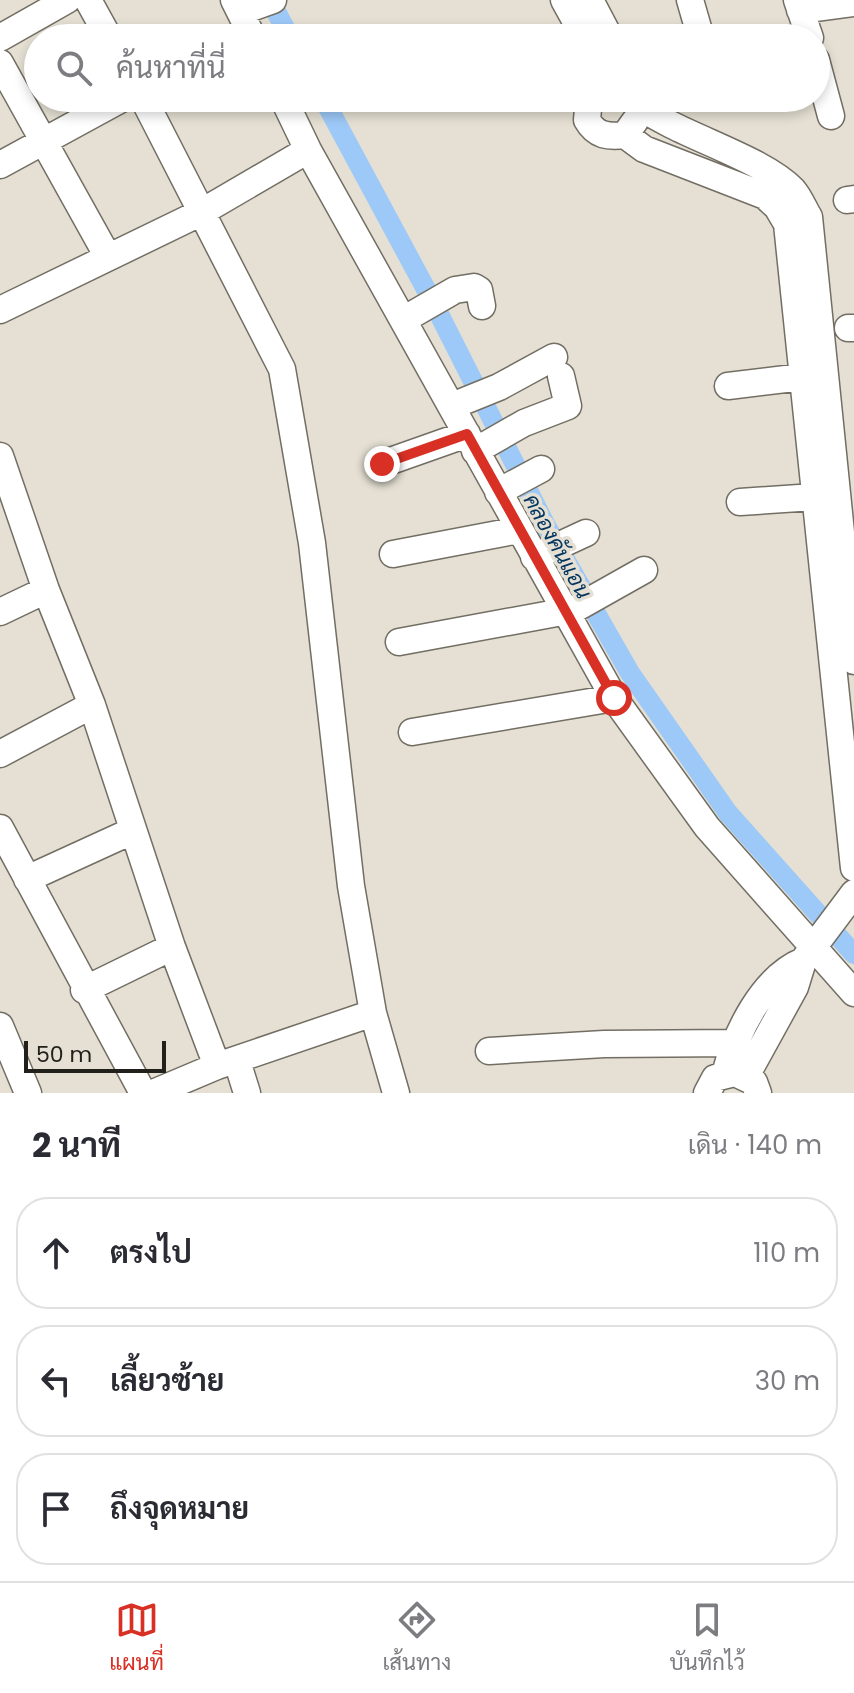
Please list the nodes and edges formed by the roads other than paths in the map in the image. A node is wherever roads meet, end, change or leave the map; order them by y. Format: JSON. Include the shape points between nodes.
{"nodes":[{"id":1,"x":67,"y":0,"type":"edge"},
{"id":2,"x":88,"y":0,"type":"edge"},
{"id":3,"x":564,"y":0,"type":"edge"},
{"id":4,"x":590,"y":0,"type":"edge"},
{"id":5,"x":690,"y":0,"type":"edge"},
{"id":6,"x":854,"y":3,"type":"edge"},
{"id":7,"x":252,"y":4,"type":"edge"},
{"id":8,"x":799,"y":5,"type":"edge"},
{"id":9,"x":24,"y":24,"type":"edge"},
{"id":10,"x":25,"y":24,"type":"edge"},
{"id":11,"x":101,"y":24,"type":"edge"},
{"id":12,"x":253,"y":24,"type":"edge"},
{"id":13,"x":577,"y":24,"type":"edge"},
{"id":14,"x":603,"y":24,"type":"edge"},
{"id":15,"x":697,"y":24,"type":"edge"},
{"id":16,"x":805,"y":24,"type":"edge"},
{"id":17,"x":0,"y":38,"type":"edge"},
{"id":18,"x":0,"y":63,"type":"edge"},
{"id":19,"x":24,"y":107,"type":"edge"},
{"id":20,"x":27,"y":112,"type":"edge"},
{"id":21,"x":98,"y":112,"type":"edge"},
{"id":22,"x":150,"y":112,"type":"edge"},
{"id":23,"x":290,"y":112,"type":"edge"},
{"id":24,"x":587,"y":112,"type":"edge"},
{"id":25,"x":636,"y":112,"type":"edge"},
{"id":26,"x":650,"y":112,"type":"edge"},
{"id":27,"x":830,"y":112,"type":"edge"},
{"id":28,"x":831,"y":116,"type":"dead end"},
{"id":29,"x":625,"y":135,"type":"junction"},
{"id":30,"x":43,"y":142,"type":"junction"},
{"id":31,"x":308,"y":150,"type":"junction"},
{"id":32,"x":0,"y":165,"type":"edge"},
{"id":33,"x":200,"y":213,"type":"junction"},
{"id":34,"x":108,"y":257,"type":"junction"},
{"id":35,"x":482,"y":306,"type":"dead end"},
{"id":36,"x":0,"y":310,"type":"edge"},
{"id":37,"x":411,"y":314,"type":"junction"},
{"id":38,"x":802,"y":377,"type":"junction"},
{"id":39,"x":728,"y":386,"type":"dead end"},
{"id":40,"x":460,"y":402,"type":"junction"},
{"id":41,"x":478,"y":442,"type":"junction"},
{"id":42,"x":382,"y":464,"type":"dead end"},
{"id":43,"x":2,"y":467,"type":"edge"},
{"id":44,"x":541,"y":469,"type":"dead end"},
{"id":45,"x":505,"y":488,"type":"junction"},
{"id":46,"x":814,"y":497,"type":"junction"},
{"id":47,"x":740,"y":502,"type":"dead end"},
{"id":48,"x":519,"y":530,"type":"junction"},
{"id":49,"x":582,"y":536,"type":"dead end"},
{"id":50,"x":393,"y":554,"type":"dead end"},
{"id":51,"x":538,"y":555,"type":"junction"},
{"id":52,"x":644,"y":570,"type":"dead end"},
{"id":53,"x":46,"y":590,"type":"junction"},
{"id":54,"x":569,"y":610,"type":"junction"},
{"id":55,"x":0,"y":612,"type":"edge"},
{"id":56,"x":399,"y":642,"type":"dead end"},
{"id":57,"x":854,"y":661,"type":"edge"},
{"id":58,"x":614,"y":698,"type":"junction"},
{"id":59,"x":92,"y":705,"type":"junction"},
{"id":60,"x":412,"y":732,"type":"dead end"},
{"id":61,"x":0,"y":754,"type":"edge"},
{"id":62,"x":0,"y":828,"type":"edge"},
{"id":63,"x":132,"y":831,"type":"junction"},
{"id":64,"x":854,"y":868,"type":"edge"},
{"id":65,"x":27,"y":879,"type":"junction"},
{"id":66,"x":851,"y":899,"type":"edge"},
{"id":67,"x":172,"y":947,"type":"junction"},
{"id":68,"x":810,"y":949,"type":"junction"},
{"id":69,"x":84,"y":990,"type":"junction"},
{"id":70,"x":854,"y":993,"type":"edge"},
{"id":71,"x":373,"y":1013,"type":"junction"},
{"id":72,"x":0,"y":1026,"type":"edge"},
{"id":73,"x":735,"y":1043,"type":"junction"},
{"id":74,"x":489,"y":1051,"type":"dead end"},
{"id":75,"x":227,"y":1063,"type":"junction"},
{"id":76,"x":743,"y":1081,"type":"edge"},
{"id":77,"x":28,"y":1093,"type":"edge"},
{"id":78,"x":143,"y":1093,"type":"edge"},
{"id":79,"x":153,"y":1093,"type":"edge"},
{"id":80,"x":247,"y":1093,"type":"edge"},
{"id":81,"x":396,"y":1093,"type":"edge"},
{"id":82,"x":707,"y":1093,"type":"edge"}],
"edges":[{"from":1,"to":10,"type":"street"},
{"from":2,"to":11,"type":"street"},
{"from":3,"to":13,"type":"street"},
{"from":4,"to":14,"type":"street"},
{"from":5,"to":15,"type":"street"},
{"from":6,"to":8,"type":"street"},
{"from":7,"to":12,"type":"street"},
{"from":8,"to":16,"type":"street"},
{"from":9,"to":17,"type":"street"},
{"from":18,"to":19,"type":"street"},
{"from":20,"to":30,"type":"street"},
{"from":21,"to":30,"type":"street"},
{"from":22,"to":33,"type":"street"},
{"from":23,"to":31,"type":"street"},
{"from":24,"to":29,"type":"street","via":[[591,127],[609,137]]},
{"from":25,"to":29,"type":"street"},
{"from":26,"to":57,"type":"street","via":[[777,176],[795,192],[809,217]]},
{"from":27,"to":28,"type":"street"},
{"from":29,"to":38,"type":"street","via":[[644,149],[765,196],[777,207],[787,224]]},
{"from":30,"to":32,"type":"street"},
{"from":30,"to":34,"type":"street"},
{"from":31,"to":33,"type":"street"},
{"from":31,"to":37,"type":"street"},
{"from":33,"to":34,"type":"street"},
{"from":33,"to":71,"type":"street","via":[[282,369],[312,543],[351,886]]},
{"from":34,"to":36,"type":"street"},
{"from":35,"to":37,"type":"street","via":[[474,287],[447,294]]},
{"from":37,"to":40,"type":"street"},
{"from":38,"to":39,"type":"street"},
{"from":38,"to":46,"type":"street"},
{"from":40,"to":41,"type":"street"},
{"from":40,"to":41,"type":"street","via":[[557,366],[568,406]]},
{"from":41,"to":42,"type":"street"},
{"from":41,"to":45,"type":"street"},
{"from":43,"to":53,"type":"street"},
{"from":44,"to":45,"type":"street"},
{"from":45,"to":48,"type":"street"},
{"from":46,"to":47,"type":"street"},
{"from":46,"to":64,"type":"street"},
{"from":48,"to":50,"type":"street"},
{"from":48,"to":51,"type":"street"},
{"from":49,"to":51,"type":"street"},
{"from":51,"to":54,"type":"street"},
{"from":52,"to":54,"type":"street"},
{"from":53,"to":55,"type":"street"},
{"from":53,"to":59,"type":"street"},
{"from":54,"to":56,"type":"street"},
{"from":54,"to":58,"type":"street"},
{"from":58,"to":60,"type":"street"},
{"from":58,"to":68,"type":"street","via":[[707,827]]},
{"from":59,"to":61,"type":"street"},
{"from":59,"to":63,"type":"street"},
{"from":62,"to":65,"type":"street"},
{"from":63,"to":65,"type":"street"},
{"from":63,"to":67,"type":"street"},
{"from":65,"to":69,"type":"street"},
{"from":66,"to":68,"type":"street"},
{"from":67,"to":69,"type":"street"},
{"from":67,"to":75,"type":"street"},
{"from":68,"to":70,"type":"street"},
{"from":68,"to":73,"type":"street","via":[[778,976]]},
{"from":68,"to":76,"type":"street"},
{"from":69,"to":78,"type":"street"},
{"from":71,"to":75,"type":"street"},
{"from":71,"to":81,"type":"street"},
{"from":72,"to":77,"type":"street"},
{"from":73,"to":74,"type":"street"},
{"from":73,"to":76,"type":"street"},
{"from":75,"to":79,"type":"street"},
{"from":75,"to":80,"type":"street"},
{"from":76,"to":82,"type":"street","via":[[715,1078]]}]}
